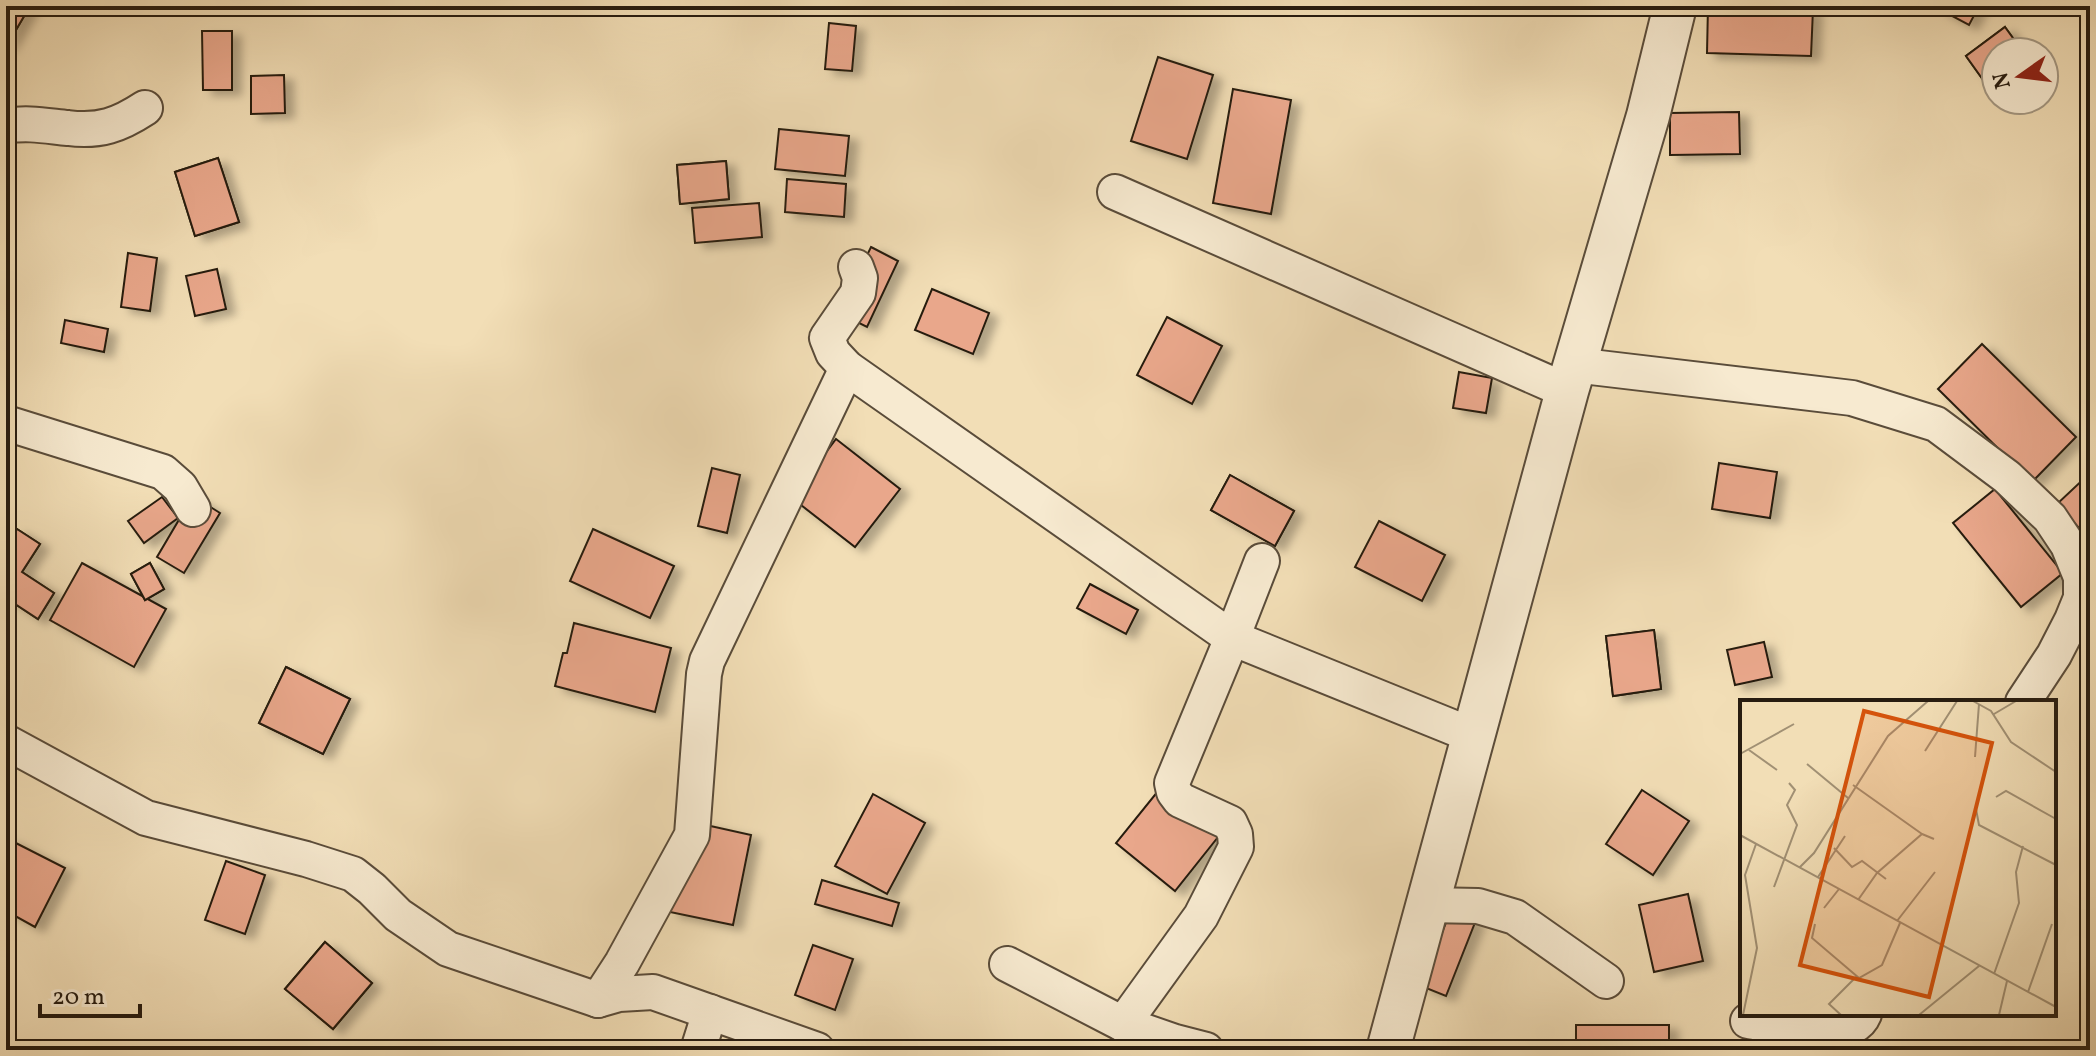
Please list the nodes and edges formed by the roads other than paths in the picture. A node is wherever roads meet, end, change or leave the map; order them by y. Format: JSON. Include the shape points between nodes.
{"nodes":[{"id":1,"x":1675,"y":6,"type":"edge"},
{"id":2,"x":145,"y":108,"type":"dead end"},
{"id":3,"x":6,"y":126,"type":"edge"},
{"id":4,"x":1115,"y":192,"type":"dead end"},
{"id":5,"x":856,"y":267,"type":"dead end"},
{"id":6,"x":847,"y":368,"type":"junction"},
{"id":7,"x":1570,"y":378,"type":"junction"},
{"id":8,"x":6,"y":423,"type":"edge"},
{"id":9,"x":193,"y":509,"type":"dead end"},
{"id":10,"x":1262,"y":561,"type":"dead end"},
{"id":11,"x":2084,"y":607,"type":"edge"},
{"id":12,"x":1232,"y":638,"type":"junction"},
{"id":13,"x":2024,"y":700,"type":"edge"},
{"id":14,"x":1474,"y":736,"type":"junction"},
{"id":15,"x":6,"y":742,"type":"edge"},
{"id":16,"x":1427,"y":905,"type":"junction"},
{"id":17,"x":622,"y":963,"type":"junction"},
{"id":18,"x":1007,"y":964,"type":"dead end"},
{"id":19,"x":1606,"y":981,"type":"dead end"},
{"id":20,"x":653,"y":992,"type":"junction"},
{"id":21,"x":598,"y":1000,"type":"junction"},
{"id":22,"x":710,"y":1012,"type":"junction"},
{"id":23,"x":1863,"y":1016,"type":"edge"},
{"id":24,"x":1748,"y":1021,"type":"dead end"},
{"id":25,"x":1123,"y":1024,"type":"junction"},
{"id":26,"x":698,"y":1050,"type":"edge"},
{"id":27,"x":817,"y":1050,"type":"edge"},
{"id":28,"x":1206,"y":1050,"type":"edge"},
{"id":29,"x":1388,"y":1050,"type":"edge"}],
"edges":[{"from":1,"to":7,"type":"street"},
{"from":2,"to":3,"type":"street","via":[[122,123],[91,129],[41,123]]},
{"from":4,"to":7,"type":"street"},
{"from":5,"to":6,"type":"street","via":[[858,293],[827,338]]},
{"from":6,"to":12,"type":"street"},
{"from":6,"to":17,"type":"street","via":[[707,661],[692,835]]},
{"from":7,"to":11,"type":"street","via":[[1852,398],[1936,424],[2007,477],[2050,518],[2081,577]]},
{"from":7,"to":14,"type":"street"},
{"from":8,"to":9,"type":"street","via":[[163,472]]},
{"from":10,"to":12,"type":"street"},
{"from":11,"to":13,"type":"street"},
{"from":12,"to":14,"type":"street"},
{"from":12,"to":25,"type":"street","via":[[1172,783],[1180,800],[1230,823],[1236,847],[1201,916]]},
{"from":14,"to":16,"type":"street"},
{"from":15,"to":21,"type":"street","via":[[146,818],[353,874],[398,915],[448,949]]},
{"from":16,"to":19,"type":"street","via":[[1478,906],[1515,917]]},
{"from":16,"to":29,"type":"street"},
{"from":17,"to":20,"type":"street"},
{"from":17,"to":21,"type":"street"},
{"from":18,"to":25,"type":"street"},
{"from":20,"to":21,"type":"street"},
{"from":20,"to":22,"type":"street"},
{"from":22,"to":26,"type":"street"},
{"from":22,"to":27,"type":"street"},
{"from":23,"to":24,"type":"street","via":[[1842,1032]]},
{"from":25,"to":28,"type":"street"}]}
